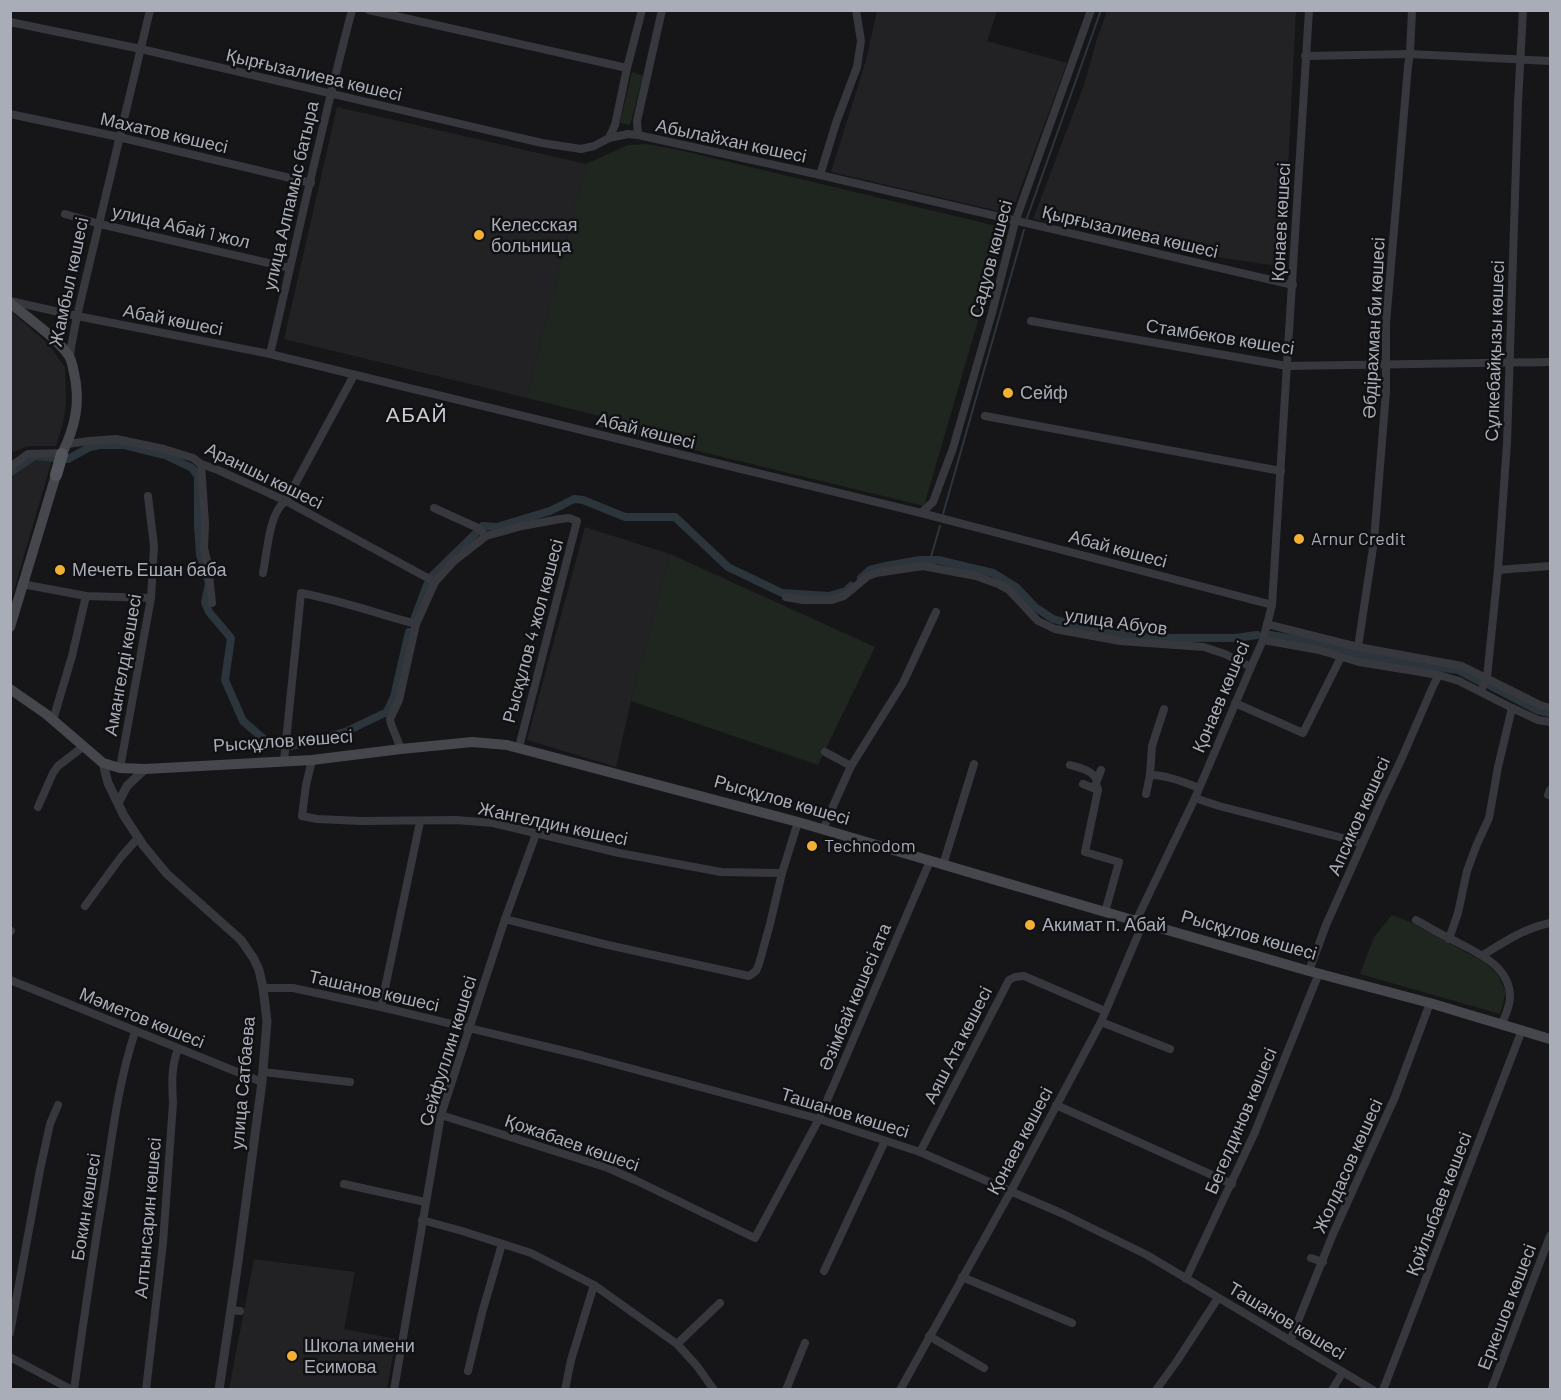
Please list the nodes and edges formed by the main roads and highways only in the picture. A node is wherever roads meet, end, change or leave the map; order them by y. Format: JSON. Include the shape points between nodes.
{"nodes":[{"id":1,"x":10,"y":302,"type":"edge"},
{"id":2,"x":64,"y":451,"type":"joint"},
{"id":3,"x":56,"y":474,"type":"joint"},
{"id":4,"x":10,"y":627,"type":"edge"},
{"id":5,"x":10,"y":689,"type":"edge"},
{"id":6,"x":1551,"y":1039,"type":"edge"}],
"edges":[{"from":1,"to":2,"type":"main road","name":"Жамбыл көшесі","via":[[70,357],[77,411]]},
{"from":2,"to":3,"type":"main road","name":"Жамбыл көшесі"},
{"from":3,"to":4,"type":"main road","name":"Жамбыл көшесі"},
{"from":5,"to":6,"type":"main road","name":"Рысқұлов көшесі","via":[[103,763],[120,768],[312,760],[472,742],[519,747],[798,822]]}]}
